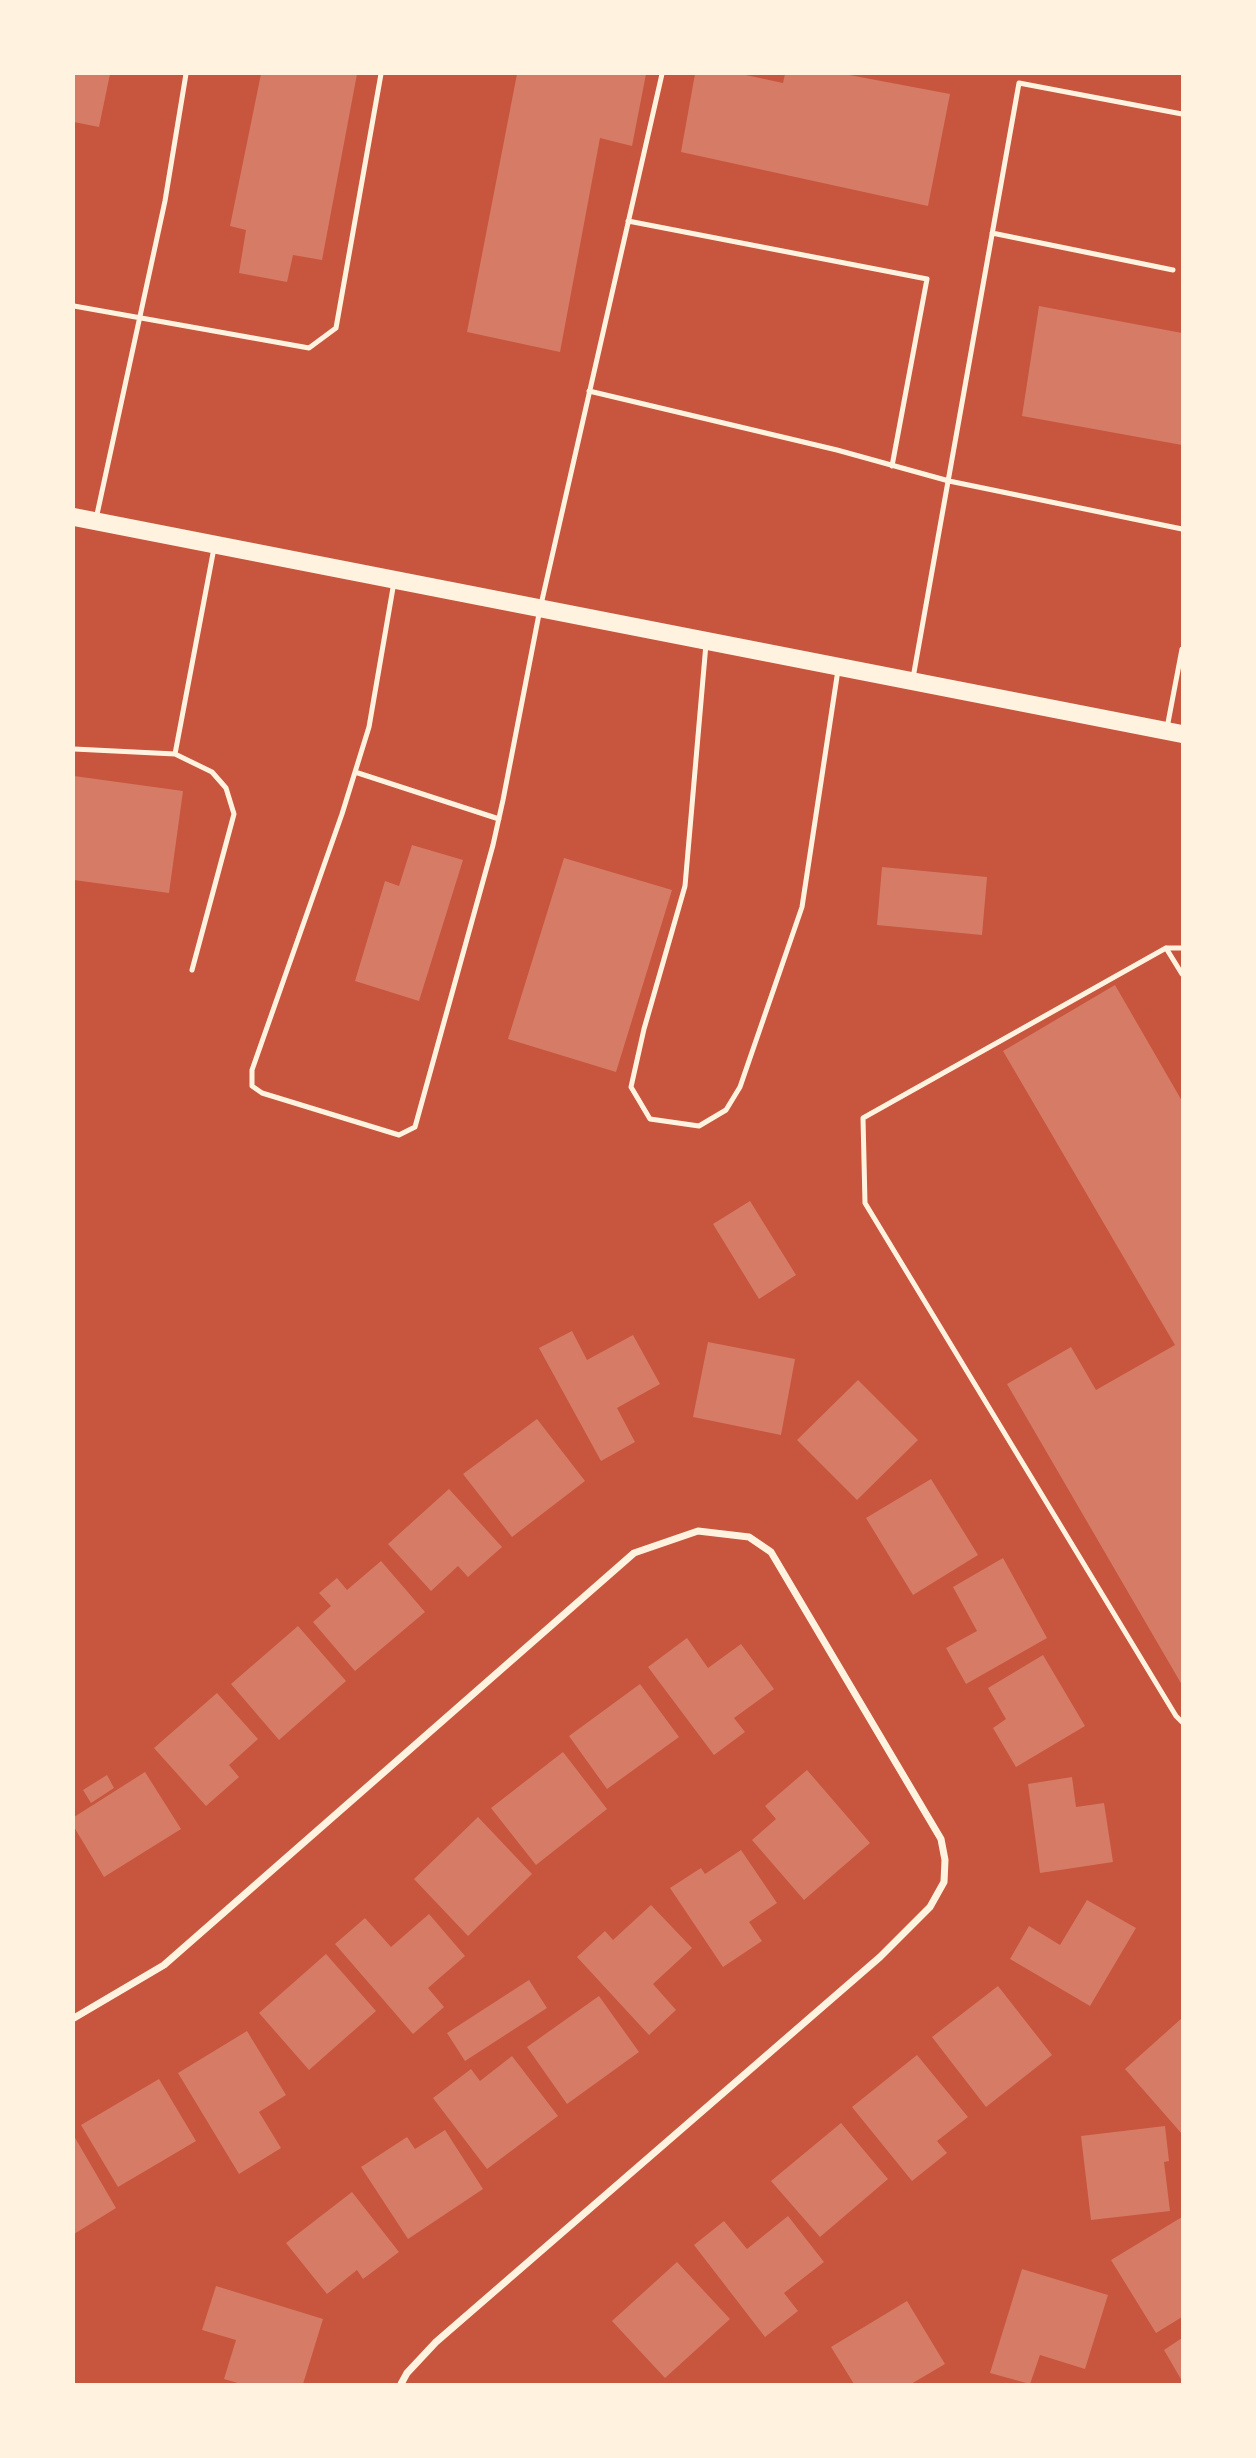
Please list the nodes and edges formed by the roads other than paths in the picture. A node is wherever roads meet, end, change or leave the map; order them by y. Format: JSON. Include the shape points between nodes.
{"nodes":[{"id":1,"x":186,"y":74,"type":"edge"},
{"id":2,"x":381,"y":74,"type":"edge"},
{"id":3,"x":662,"y":74,"type":"edge"},
{"id":4,"x":1182,"y":114,"type":"edge"},
{"id":5,"x":628,"y":222,"type":"junction"},
{"id":6,"x":992,"y":233,"type":"junction"},
{"id":7,"x":1172,"y":270,"type":"dead end"},
{"id":8,"x":74,"y":306,"type":"edge"},
{"id":9,"x":140,"y":319,"type":"junction"},
{"id":10,"x":589,"y":391,"type":"junction"},
{"id":11,"x":892,"y":466,"type":"junction"},
{"id":12,"x":948,"y":481,"type":"junction"},
{"id":13,"x":74,"y":517,"type":"edge"},
{"id":14,"x":96,"y":522,"type":"junction"},
{"id":15,"x":1182,"y":529,"type":"edge"},
{"id":16,"x":214,"y":545,"type":"junction"},
{"id":17,"x":395,"y":580,"type":"junction"},
{"id":18,"x":540,"y":609,"type":"junction"},
{"id":19,"x":706,"y":641,"type":"junction"},
{"id":20,"x":1182,"y":649,"type":"edge"},
{"id":21,"x":838,"y":667,"type":"junction"},
{"id":22,"x":912,"y":681,"type":"junction"},
{"id":23,"x":1174,"y":732,"type":"edge"},
{"id":24,"x":74,"y":749,"type":"edge"},
{"id":25,"x":174,"y":754,"type":"junction"},
{"id":26,"x":355,"y":772,"type":"junction"},
{"id":27,"x":499,"y":819,"type":"junction"},
{"id":28,"x":1166,"y":948,"type":"junction"},
{"id":29,"x":1182,"y":948,"type":"edge"},
{"id":30,"x":192,"y":970,"type":"dead end"},
{"id":31,"x":1182,"y":974,"type":"edge"},
{"id":32,"x":1182,"y":1722,"type":"edge"},
{"id":33,"x":74,"y":2018,"type":"edge"},
{"id":34,"x":401,"y":2385,"type":"edge"}],
"edges":[{"from":1,"to":9,"type":"lane"},
{"from":2,"to":9,"type":"lane","via":[[337,328],[309,348]]},
{"from":3,"to":5,"type":"lane"},
{"from":4,"to":6,"type":"lane","via":[[1019,83]]},
{"from":5,"to":10,"type":"lane"},
{"from":5,"to":11,"type":"lane","via":[[928,279]]},
{"from":6,"to":7,"type":"lane"},
{"from":6,"to":12,"type":"lane"},
{"from":8,"to":9,"type":"lane"},
{"from":9,"to":14,"type":"lane"},
{"from":10,"to":11,"type":"lane"},
{"from":10,"to":18,"type":"lane"},
{"from":11,"to":12,"type":"lane"},
{"from":12,"to":15,"type":"lane"},
{"from":12,"to":22,"type":"lane"},
{"from":13,"to":14,"type":"main road"},
{"from":14,"to":16,"type":"main road"},
{"from":16,"to":17,"type":"main road"},
{"from":16,"to":25,"type":"lane"},
{"from":17,"to":18,"type":"main road"},
{"from":17,"to":26,"type":"lane","via":[[369,727]]},
{"from":18,"to":19,"type":"main road"},
{"from":18,"to":27,"type":"lane"},
{"from":19,"to":21,"type":"main road"},
{"from":19,"to":21,"type":"lane","via":[[685,886],[631,1087],[650,1119],[699,1126],[726,1110],[740,1087],[802,907]]},
{"from":20,"to":23,"type":"lane"},
{"from":21,"to":22,"type":"main road"},
{"from":22,"to":23,"type":"main road"},
{"from":24,"to":25,"type":"lane"},
{"from":25,"to":30,"type":"lane","via":[[212,772],[226,788],[234,814]]},
{"from":26,"to":27,"type":"lane"},
{"from":26,"to":27,"type":"lane","via":[[252,1070],[252,1086],[262,1093],[399,1135],[415,1128]]},
{"from":28,"to":29,"type":"lane"},
{"from":28,"to":31,"type":"lane"},
{"from":28,"to":32,"type":"lane","via":[[863,1118],[865,1202]]},
{"from":33,"to":34,"type":"street","via":[[164,1965],[635,1553],[698,1531],[749,1537],[771,1552],[941,1839],[944,1882],[930,1907],[880,1957],[436,2342]]}]}
